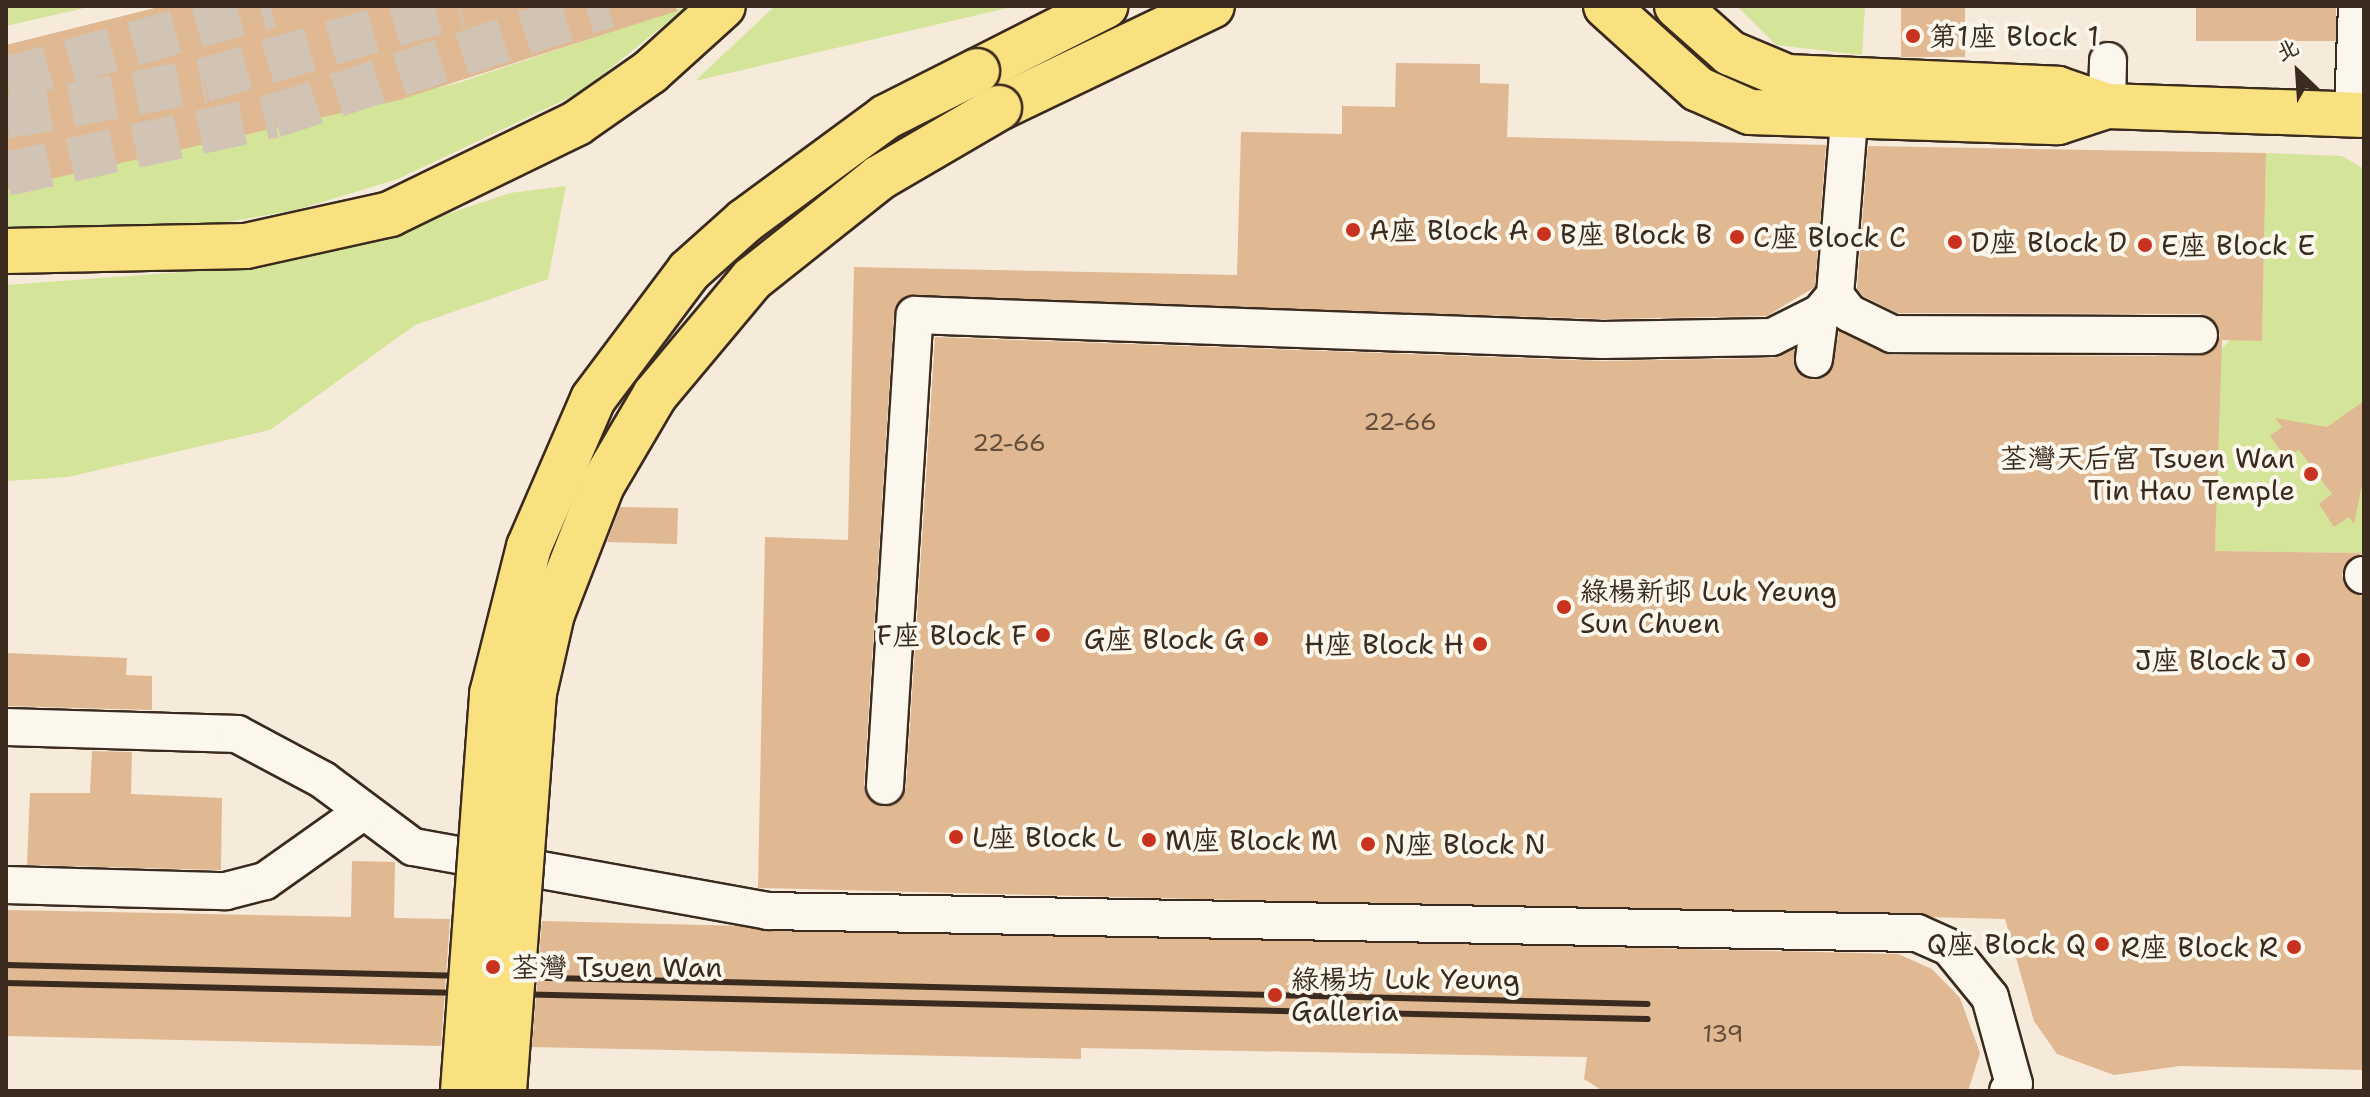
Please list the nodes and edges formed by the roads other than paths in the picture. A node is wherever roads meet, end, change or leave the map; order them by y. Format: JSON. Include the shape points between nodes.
{"nodes":[{"id":1,"x":723,"y":6,"type":"edge"},
{"id":2,"x":1105,"y":6,"type":"edge"},
{"id":3,"x":1212,"y":6,"type":"edge"},
{"id":4,"x":1606,"y":6,"type":"edge"},
{"id":5,"x":1677,"y":6,"type":"edge"},
{"id":6,"x":2357,"y":6,"type":"edge"},
{"id":7,"x":2108,"y":61,"type":"dead end"},
{"id":8,"x":988,"y":90,"type":"junction"},
{"id":9,"x":2107,"y":106,"type":"junction"},
{"id":10,"x":2360,"y":109,"type":"edge"},
{"id":11,"x":1849,"y":120,"type":"junction"},
{"id":12,"x":6,"y":251,"type":"edge"},
{"id":13,"x":1828,"y":304,"type":"junction"},
{"id":14,"x":2199,"y":335,"type":"dead end"},
{"id":15,"x":1814,"y":359,"type":"dead end"},
{"id":16,"x":6,"y":727,"type":"edge"},
{"id":17,"x":885,"y":786,"type":"dead end"},
{"id":18,"x":361,"y":813,"type":"junction"},
{"id":19,"x":6,"y":885,"type":"edge"},
{"id":20,"x":2015,"y":1089,"type":"edge"},
{"id":21,"x":463,"y":1091,"type":"edge"},
{"id":22,"x":504,"y":1091,"type":"edge"}],
"edges":[{"from":1,"to":12,"type":"main road","via":[[601,108],[416,204],[325,233],[246,246]]},
{"from":2,"to":8,"type":"main road"},
{"from":3,"to":8,"type":"main road"},
{"from":4,"to":11,"type":"main road","via":[[1698,89],[1750,112]]},
{"from":5,"to":9,"type":"main road","via":[[1730,53],[1787,77],[2058,89]]},
{"from":6,"to":10,"type":"lane"},
{"from":7,"to":9,"type":"lane"},
{"from":8,"to":21,"type":"main road","bridge":true,"via":[[886,117],[745,221],[689,271],[593,399],[529,547],[492,694]]},
{"from":8,"to":22,"type":"main road","bridge":true,"via":[[752,279],[655,395],[602,485],[552,614],[534,693]]},
{"from":9,"to":10,"type":"main road"},
{"from":9,"to":11,"type":"main road","via":[[2058,122]]},
{"from":11,"to":13,"type":"lane"},
{"from":13,"to":14,"type":"lane","via":[[1892,334]]},
{"from":13,"to":15,"type":"lane"},
{"from":13,"to":17,"type":"lane","via":[[1772,337],[1703,355],[915,315]]},
{"from":16,"to":18,"type":"lane","via":[[237,734],[323,780]]},
{"from":18,"to":19,"type":"lane","via":[[265,881],[226,891]]},
{"from":18,"to":20,"type":"lane","via":[[413,847],[768,911],[1917,933],[1950,948],[1978,977]]}]}
